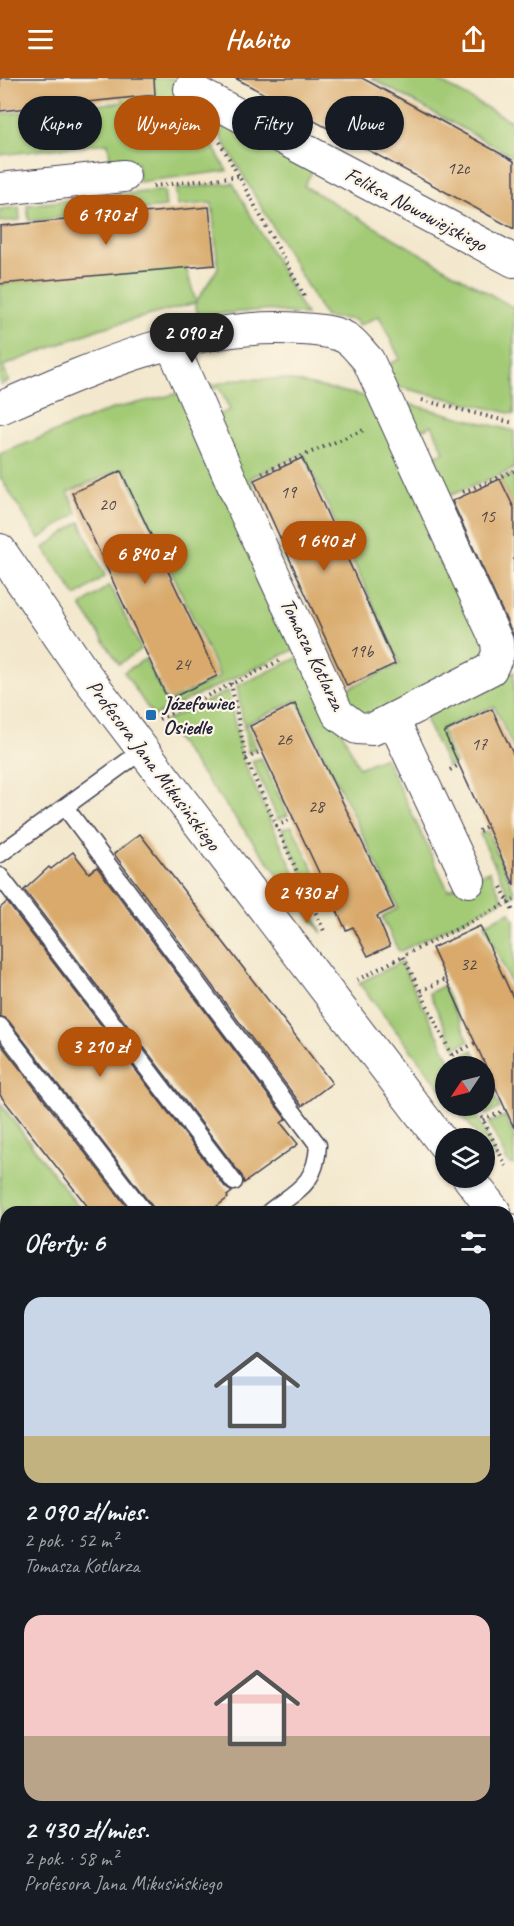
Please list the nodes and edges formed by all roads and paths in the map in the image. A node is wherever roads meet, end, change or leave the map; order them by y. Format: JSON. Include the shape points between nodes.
{"nodes":[{"id":1,"x":190,"y":89,"type":"dead end"},
{"id":2,"x":220,"y":142,"type":"edge"},
{"id":3,"x":124,"y":176,"type":"dead end"},
{"id":4,"x":239,"y":176,"type":"junction"},
{"id":5,"x":199,"y":181,"type":"dead end"},
{"id":6,"x":0,"y":189,"type":"edge"},
{"id":7,"x":514,"y":261,"type":"edge"},
{"id":8,"x":324,"y":331,"type":"junction"},
{"id":9,"x":171,"y":343,"type":"junction"},
{"id":10,"x":383,"y":392,"type":"junction"},
{"id":11,"x":0,"y":408,"type":"edge"},
{"id":12,"x":514,"y":423,"type":"edge"},
{"id":13,"x":335,"y":442,"type":"dead end"},
{"id":14,"x":514,"y":471,"type":"edge"},
{"id":15,"x":234,"y":485,"type":"junction"},
{"id":16,"x":434,"y":504,"type":"junction"},
{"id":17,"x":0,"y":550,"type":"edge"},
{"id":18,"x":281,"y":660,"type":"dead end"},
{"id":19,"x":231,"y":683,"type":"junction"},
{"id":20,"x":393,"y":719,"type":"junction"},
{"id":21,"x":156,"y":720,"type":"dead end"},
{"id":22,"x":143,"y":750,"type":"junction"},
{"id":23,"x":261,"y":752,"type":"dead end"},
{"id":24,"x":246,"y":759,"type":"junction"},
{"id":25,"x":65,"y":807,"type":"junction"},
{"id":26,"x":292,"y":819,"type":"dead end"},
{"id":27,"x":276,"y":826,"type":"junction"},
{"id":28,"x":0,"y":854,"type":"edge"},
{"id":29,"x":0,"y":876,"type":"edge"},
{"id":30,"x":469,"y":881,"type":"dead end"},
{"id":31,"x":325,"y":887,"type":"dead end"},
{"id":32,"x":307,"y":895,"type":"junction"},
{"id":33,"x":514,"y":900,"type":"edge"},
{"id":34,"x":326,"y":938,"type":"dead end"},
{"id":35,"x":403,"y":956,"type":"junction"},
{"id":36,"x":446,"y":979,"type":"dead end"},
{"id":37,"x":353,"y":981,"type":"dead end"},
{"id":38,"x":421,"y":991,"type":"junction"},
{"id":39,"x":0,"y":1026,"type":"edge"},
{"id":40,"x":475,"y":1043,"type":"dead end"},
{"id":41,"x":452,"y":1055,"type":"joint"},
{"id":42,"x":506,"y":1110,"type":"dead end"},
{"id":43,"x":481,"y":1116,"type":"edge"},
{"id":44,"x":483,"y":1120,"type":"junction"},
{"id":45,"x":435,"y":1133,"type":"edge"},
{"id":46,"x":506,"y":1166,"type":"dead end"},
{"id":47,"x":234,"y":1182,"type":"dead end"},
{"id":48,"x":477,"y":1188,"type":"edge"},
{"id":49,"x":139,"y":1206,"type":"edge"},
{"id":50,"x":276,"y":1206,"type":"edge"},
{"id":51,"x":490,"y":1206,"type":"edge"}],
"edges":[{"from":1,"to":7,"type":"street","name":"Feliksa Nowowiejskiego"},
{"from":2,"to":4,"type":"path"},
{"from":3,"to":6,"type":"street"},
{"from":4,"to":5,"type":"path"},
{"from":4,"to":8,"type":"path"},
{"from":8,"to":9,"type":"street","name":"Tomasza Kotlarza","via":[[225,331]]},
{"from":8,"to":10,"type":"street","name":"Tomasza Kotlarza","via":[[349,339],[368,360]]},
{"from":9,"to":11,"type":"street","name":"Tomasza Kotlarza","via":[[80,373]]},
{"from":9,"to":15,"type":"street","name":"Tomasza Kotlarza"},
{"from":10,"to":12,"type":"path"},
{"from":10,"to":16,"type":"street","name":"Tomasza Kotlarza"},
{"from":13,"to":15,"type":"path"},
{"from":14,"to":16,"type":"path"},
{"from":15,"to":20,"type":"street","name":"Tomasza Kotlarza","via":[[338,714],[357,728],[373,729]]},
{"from":16,"to":20,"type":"street","name":"Tomasza Kotlarza","via":[[497,642],[498,654],[491,669]]},
{"from":17,"to":22,"type":"street","name":"Profesora Jana Mikusińskiego"},
{"from":18,"to":19,"type":"path"},
{"from":19,"to":21,"type":"path"},
{"from":19,"to":24,"type":"path"},
{"from":20,"to":30,"type":"street"},
{"from":22,"to":25,"type":"lane"},
{"from":22,"to":45,"type":"street","name":"Profesora Jana Mikusińskiego"},
{"from":23,"to":24,"type":"path"},
{"from":24,"to":27,"type":"path"},
{"from":25,"to":28,"type":"lane"},
{"from":25,"to":50,"type":"lane","via":[[318,1146],[312,1177]]},
{"from":26,"to":27,"type":"path"},
{"from":27,"to":32,"type":"path"},
{"from":29,"to":47,"type":"lane"},
{"from":31,"to":32,"type":"path"},
{"from":32,"to":34,"type":"path"},
{"from":33,"to":35,"type":"path"},
{"from":35,"to":37,"type":"path"},
{"from":35,"to":38,"type":"path"},
{"from":36,"to":38,"type":"path"},
{"from":38,"to":41,"type":"path"},
{"from":39,"to":49,"type":"lane"},
{"from":40,"to":41,"type":"path"},
{"from":42,"to":44,"type":"path"},
{"from":43,"to":44,"type":"path"},
{"from":44,"to":46,"type":"path"},
{"from":48,"to":51,"type":"street"}]}
